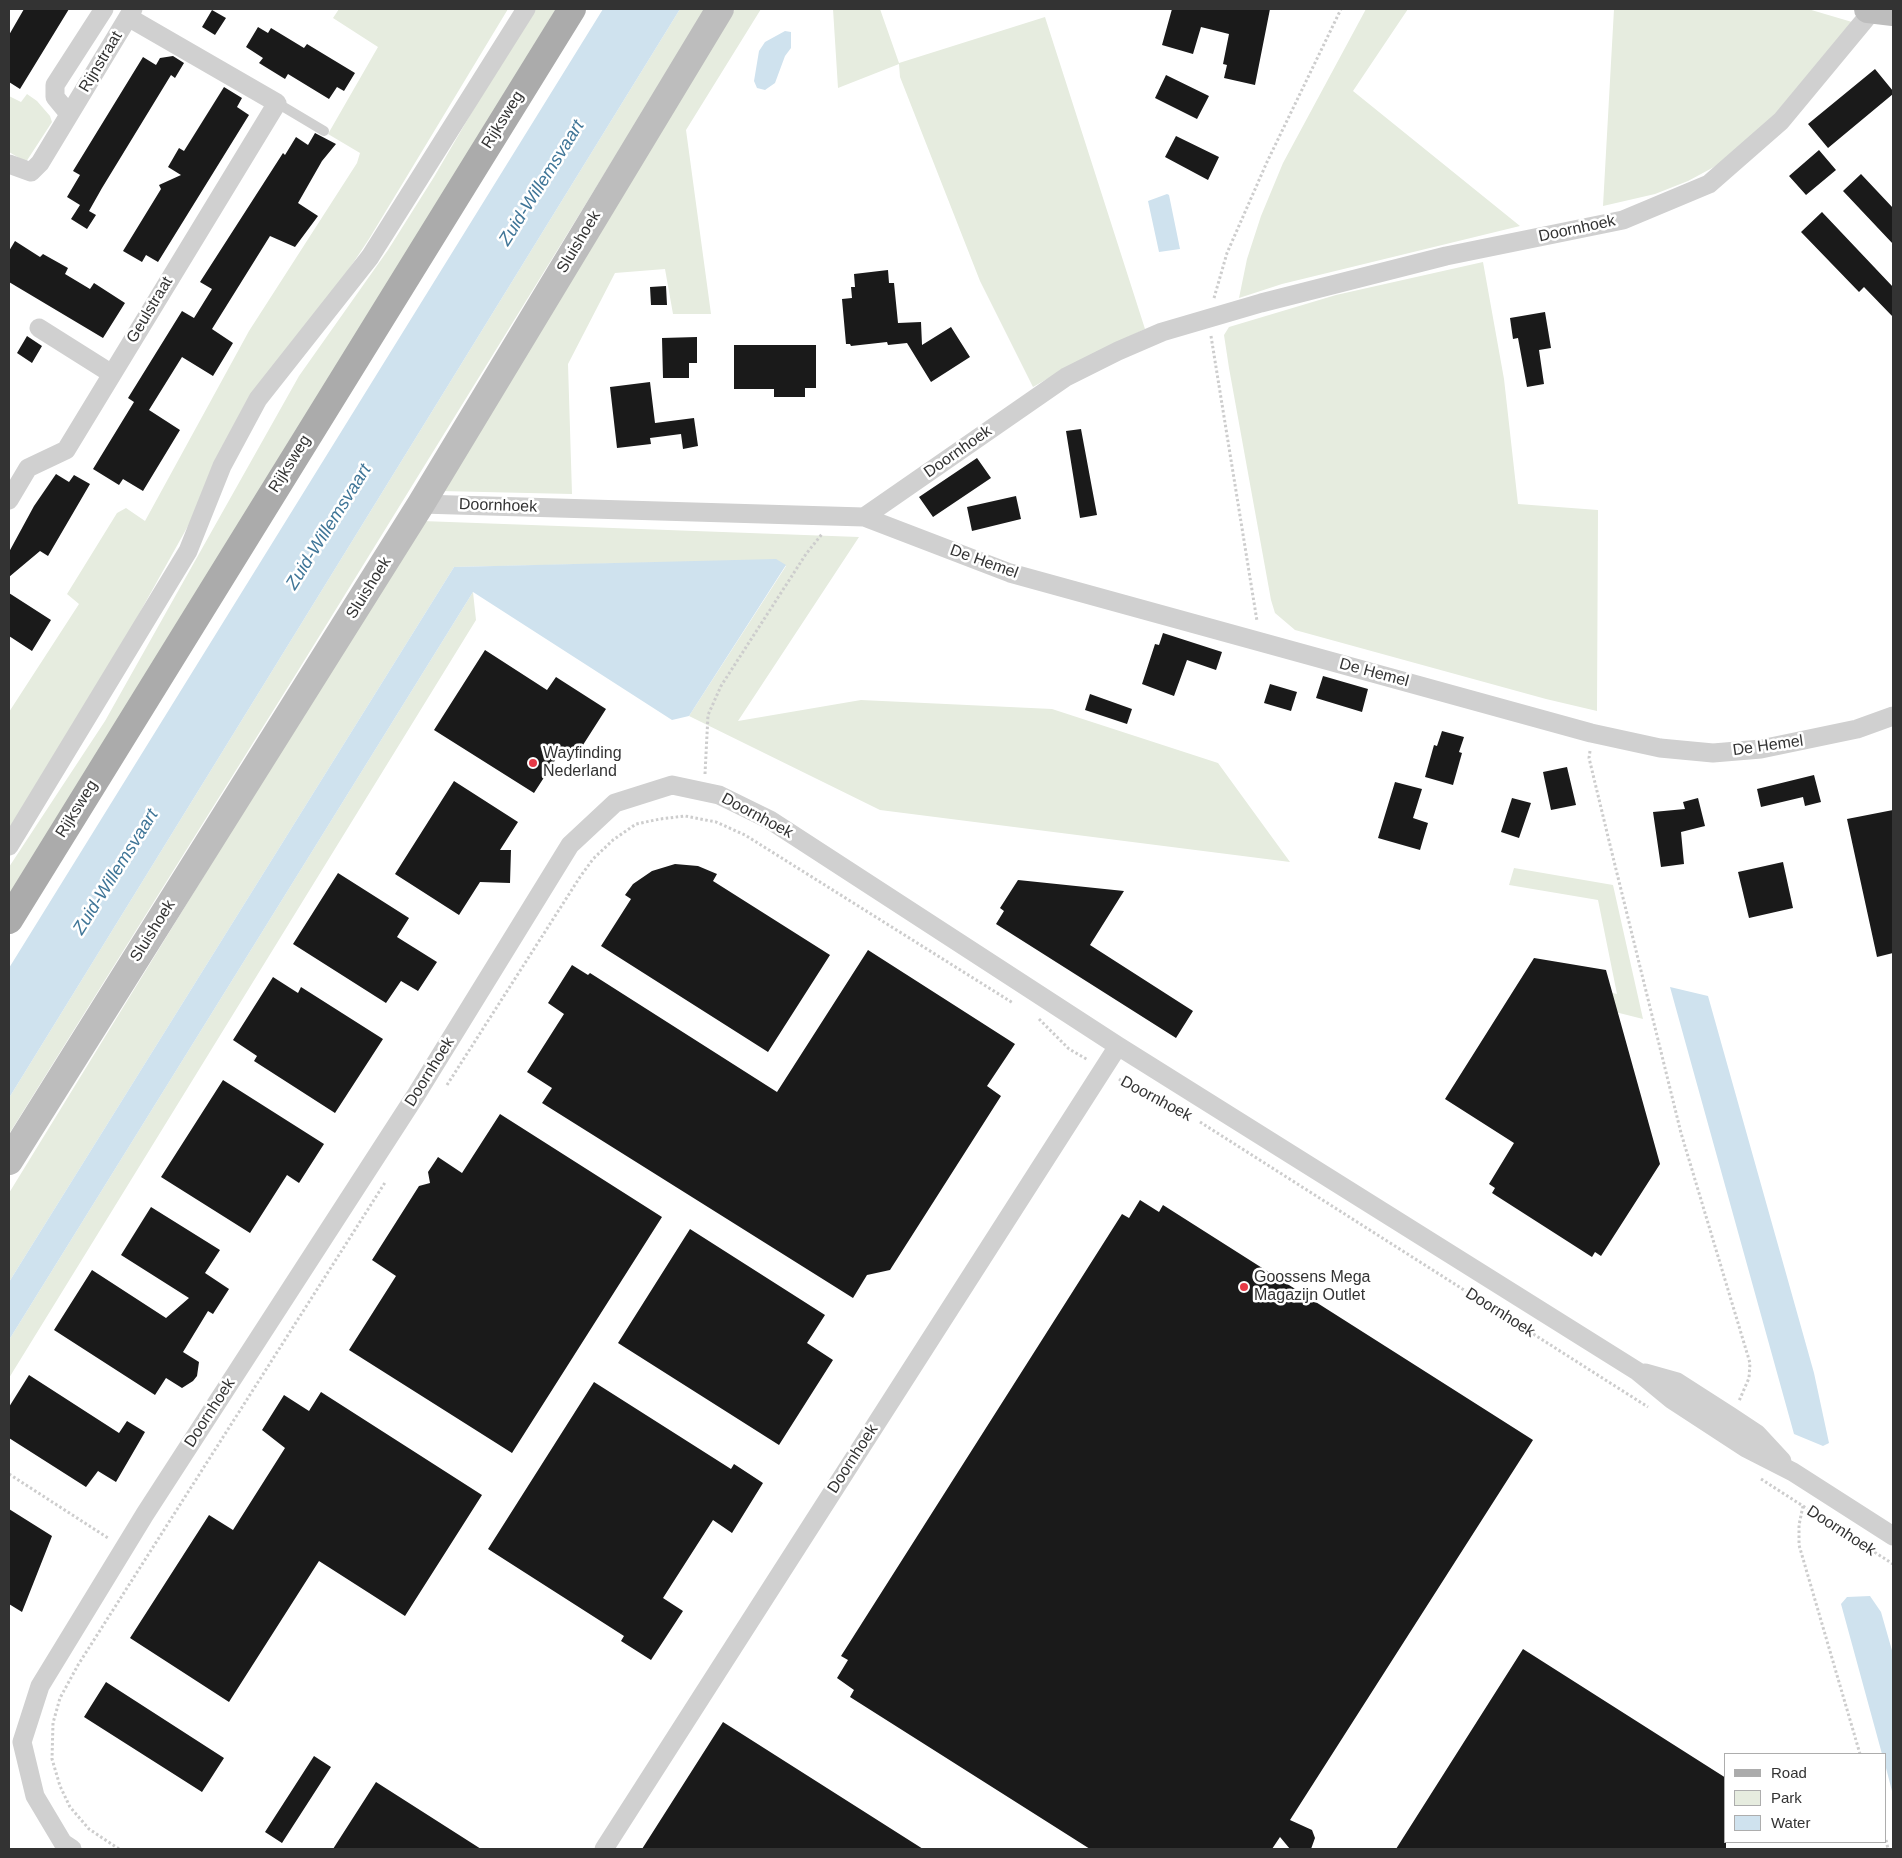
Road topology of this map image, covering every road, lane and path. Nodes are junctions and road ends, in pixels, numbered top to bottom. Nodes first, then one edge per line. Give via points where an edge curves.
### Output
1 (104, 9) edge
2 (526, 9) edge
3 (572, 9) edge
4 (720, 9) edge
5 (1341, 9) edge
6 (1878, 10) edge
7 (131, 13) edge
8 (277, 103) junction
9 (69, 114) junction
10 (324, 130) dead end
11 (9, 164) edge
12 (1208, 318) junction
13 (39, 328) dead end
14 (112, 374) junction
15 (9, 500) edge
16 (421, 504) junction
17 (837, 516) junction
18 (864, 517) junction
19 (1260, 642) junction
20 (1893, 716) edge
21 (1591, 733) junction
22 (704, 792) junction
23 (9, 846) edge
24 (9, 920) edge
25 (1014, 1003) dead end
26 (1031, 1014) dead end
27 (1118, 1046) junction
28 (1103, 1070) junction
29 (445, 1088) dead end
30 (1177, 1108) dead end
31 (1194, 1118) dead end
32 (9, 1161) edge
33 (386, 1180) dead end
34 (1637, 1370) junction
35 (1652, 1410) dead end
36 (1730, 1416) junction
37 (1792, 1472) junction
38 (9, 1474) edge
39 (1753, 1474) dead end
40 (1803, 1506) junction
41 (1893, 1536) edge
42 (124, 1548) junction
43 (144, 1561) junction
44 (1893, 1564) edge
45 (1860, 1753) edge
46 (72, 1849) edge
47 (119, 1849) edge
48 (604, 1849) edge

1 - 9 street, Rijnstraat via 54,85 56,98
2 - 23 street via 370,257 258,399 222,466 188,551
3 - 24 main road, Rijksweg
4 - 16 street, Sluishoek
5 - 12 path via 1227,253
6 - 12 street, Doornhoek via 1781,121 1709,184 1623,220 1446,256
7 - 8 street
7 - 9 street, Rijnstraat
8 - 10 lane
8 - 14 street, Geulstraat
9 - 11 street, Rijnstraat via 40,163 31,172
12 - 18 street, Doornhoek via 1162,332 1066,378
12 - 19 path
13 - 14 street
14 - 15 street, Geulstraat via 66,450 28,468
16 - 17 street, Doornhoek
16 - 32 street, Sluishoek
17 - 18 street, Doornhoek
17 - 22 path via 806,554 721,686 708,715
18 - 19 street, De Hemel via 1010,573
19 - 21 street, De Hemel
20 - 21 street, De Hemel via 1858,729 1807,741 1713,753 1660,748
21 - 36 path via 1589,758 1681,1133 1750,1363 1745,1391
22 - 27 street, Doornhoek via 719,795 770,820
22 - 42 street, Doornhoek via 672,785 615,803 570,845 416,1095
25 - 29 path, Doornhoek via 745,835 716,822 685,816 660,819 636,824 593,859
26 - 28 path, Doornhoek via 1070,1049
27 - 28 street, Doornhoek
27 - 34 street, Doornhoek
28 - 30 path, Doornhoek via 1138,1091
28 - 48 street, Doornhoek
31 - 35 path, Doornhoek
33 - 43 path, Doornhoek
34 - 36 street, Doornhoek via 1677,1382
34 - 37 street, Doornhoek via 1670,1399 1746,1448
36 - 37 street, Doornhoek via 1757,1434
37 - 41 street, Doornhoek
38 - 42 path
39 - 40 path, Doornhoek
40 - 44 path, Doornhoek
40 - 45 path via 1799,1546
42 - 43 path
42 - 46 street, Doornhoek via 40,1686 22,1742 35,1796 62,1843
43 - 47 path, Doornhoek via 78,1665 60,1698 53,1724 52,1759 70,1807 89,1829

